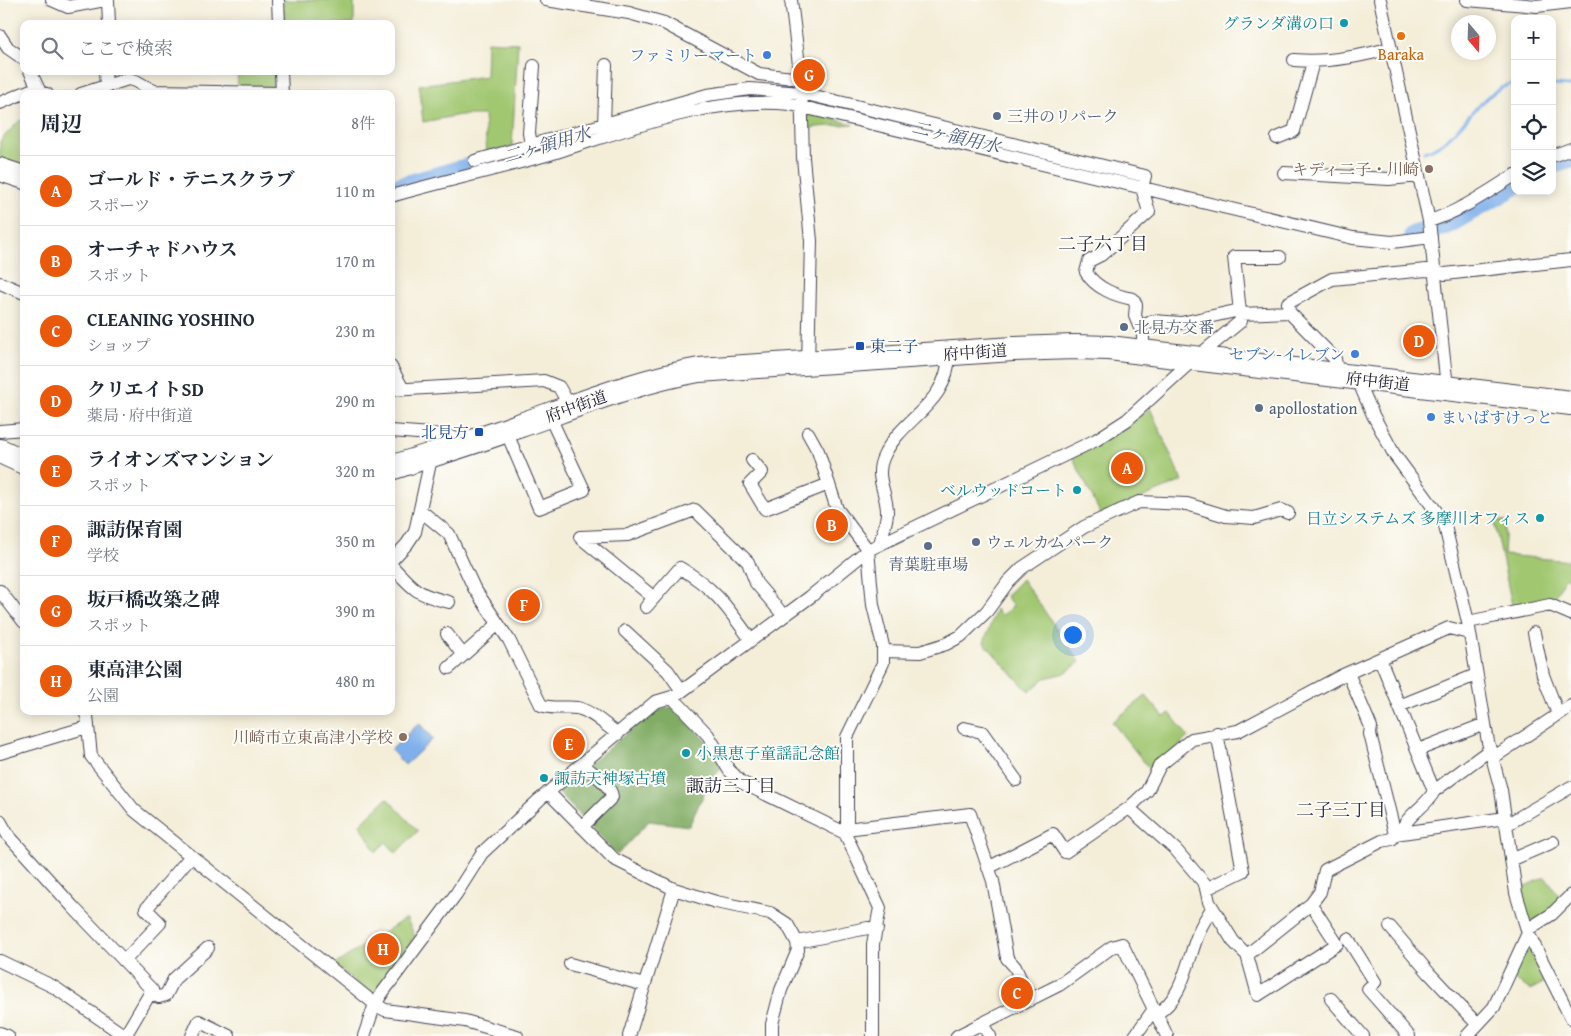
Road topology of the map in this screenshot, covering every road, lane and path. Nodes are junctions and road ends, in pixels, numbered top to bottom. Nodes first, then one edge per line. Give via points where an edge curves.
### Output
1 (52, 0) edge
2 (106, 0) edge
3 (278, 0) edge
4 (546, 0) edge
5 (791, 0) edge
6 (1380, 0) edge
7 (1467, 0) edge
8 (1571, 2) edge
9 (108, 20) edge
10 (279, 20) edge
11 (0, 36) edge
12 (1391, 48) junction
13 (20, 56) edge
14 (1294, 60) dead end
15 (1313, 62) junction
16 (606, 65) dead end
17 (534, 66) dead end
18 (759, 74) junction
19 (32, 75) edge
20 (105, 75) edge
21 (281, 75) edge
22 (801, 79) junction
23 (106, 86) junction
24 (757, 89) junction
25 (41, 90) edge
26 (94, 90) edge
27 (152, 90) edge
28 (282, 90) edge
29 (20, 95) edge
30 (802, 100) junction
31 (0, 103) edge
32 (604, 125) junction
33 (1276, 138) dead end
34 (531, 145) junction
35 (1571, 149) edge
36 (1556, 155) edge
37 (475, 161) dead end
38 (0, 164) edge
39 (20, 171) edge
40 (1284, 173) dead end
41 (0, 175) edge
42 (1419, 176) junction
43 (1511, 177) edge
44 (20, 182) edge
45 (1144, 182) junction
46 (395, 195) edge
47 (1430, 229) junction
48 (1280, 257) dead end
49 (1571, 260) edge
50 (1434, 272) junction
51 (0, 283) edge
52 (20, 291) edge
53 (1240, 312) junction
54 (1289, 312) junction
55 (1141, 327) junction
56 (1143, 352) junction
57 (949, 354) junction
58 (1197, 358) junction
59 (808, 364) junction
60 (1347, 377) junction
61 (1447, 387) junction
62 (397, 389) edge
63 (1571, 403) edge
64 (559, 411) junction
65 (20, 429) edge
66 (0, 431) edge
67 (395, 431) edge
68 (506, 431) junction
69 (808, 432) dead end
70 (468, 443) junction
71 (0, 451) edge
72 (432, 454) junction
73 (20, 460) edge
74 (752, 460) dead end
75 (395, 467) edge
76 (829, 484) junction
77 (421, 511) junction
78 (1288, 513) dead end
79 (874, 547) junction
80 (395, 556) edge
81 (395, 568) edge
82 (0, 591) edge
83 (449, 602) dead end
84 (1571, 614) edge
85 (784, 616) junction
86 (20, 617) edge
87 (498, 624) junction
88 (1468, 627) junction
89 (624, 631) dead end
90 (1534, 632) dead end
91 (447, 634) dead end
92 (751, 640) junction
93 (883, 650) junction
94 (463, 654) junction
95 (1380, 659) junction
96 (449, 668) dead end
97 (1348, 673) junction
98 (1476, 675) junction
99 (677, 694) junction
100 (1399, 706) junction
101 (1571, 706) edge
102 (1558, 714) junction
103 (86, 715) edge
104 (1485, 724) junction
105 (87, 728) junction
106 (964, 728) dead end
107 (1217, 733) junction
108 (618, 734) junction
109 (1418, 750) junction
110 (0, 753) edge
111 (1492, 753) junction
112 (582, 764) junction
113 (1016, 780) dead end
114 (1571, 787) edge
115 (1434, 791) junction
116 (548, 792) junction
117 (1129, 808) junction
118 (0, 821) edge
119 (1505, 821) junction
120 (582, 827) junction
121 (846, 831) junction
122 (1398, 834) junction
123 (1553, 842) dead end
124 (191, 856) junction
125 (1511, 860) junction
126 (988, 868) junction
127 (674, 889) junction
128 (1206, 889) junction
129 (1569, 903) edge
130 (1311, 904) junction
131 (1212, 908) junction
132 (1390, 927) dead end
133 (876, 929) junction
134 (1527, 931) junction
135 (1348, 939) dead end
136 (797, 942) junction
137 (208, 948) dead end
138 (1247, 955) junction
139 (0, 960) edge
140 (124, 961) junction
141 (570, 964) dead end
142 (0, 976) edge
143 (644, 985) junction
144 (150, 993) junction
145 (1331, 999) dead end
146 (1030, 1000) junction
147 (375, 1004) junction
148 (1155, 1012) junction
149 (1571, 1018) edge
150 (1477, 1024) junction
151 (982, 1025) junction
152 (0, 1033) edge
153 (8, 1036) edge
154 (125, 1036) edge
155 (192, 1036) edge
156 (229, 1036) edge
157 (364, 1036) edge
158 (517, 1036) edge
159 (629, 1036) edge
160 (772, 1036) edge
161 (873, 1036) edge
162 (957, 1036) edge
163 (990, 1036) edge
164 (1135, 1036) edge
165 (1167, 1036) edge
166 (1363, 1036) edge
167 (1408, 1036) edge
168 (1467, 1036) edge

1 - 2 street via 68,7
2 - 9 street
3 - 10 street
4 - 18 street via 629,13 664,23
5 - 22 street
6 - 12 street
7 - 8 street via 1537,6
11 - 13 street via 8,48
12 - 15 street via 1353,59
12 - 42 street
14 - 15 street
15 - 33 street via 1294,131
16 - 32 street
17 - 34 street
18 - 22 street
18 - 24 street via 762,82
19 - 25 street
20 - 23 street
21 - 28 street
22 - 30 street
23 - 26 street
23 - 27 street via 128,78 136,79
24 - 30 street
24 - 32 street via 707,95
29 - 31 street
30 - 45 street
30 - 46 street via 707,107 543,156
30 - 59 street via 803,158 812,263
32 - 34 street
34 - 37 street
35 - 36 street
38 - 39 street
40 - 42 street via 1389,180
41 - 44 street
42 - 47 street
43 - 47 street via 1443,217
45 - 47 street via 1353,238 1392,242
45 - 55 street via 1148,212 1102,255 1089,261 1086,272 1091,281 1119,296 1133,299 1135,316
47 - 50 street
48 - 53 street via 1234,257
49 - 50 street via 1446,274
50 - 54 street via 1426,270 1332,279 1288,303
50 - 61 street
51 - 52 street
53 - 54 street
53 - 55 street via 1181,323 1153,321
53 - 58 street via 1241,321
54 - 60 street via 1335,359
55 - 56 street
56 - 57 highway, 府中街道 via 1076,347
56 - 58 highway, 府中街道
57 - 59 highway, 府中街道
57 - 79 street via 949,367 941,390 891,444 884,456 879,479 887,513
58 - 60 highway, 府中街道
58 - 79 street via 1113,430
59 - 64 highway, 府中街道 via 674,374
60 - 61 highway, 府中街道
60 - 88 street via 1394,454 1444,522
61 - 63 highway, 府中街道
62 - 64 street via 544,381 559,387
64 - 68 highway, 府中街道
64 - 68 street via 584,490 539,508
65 - 66 street
67 - 70 street via 444,435
68 - 70 highway, 府中街道
69 - 76 street
70 - 72 highway, 府中街道
71 - 73 highway
72 - 75 highway, 府中街道
72 - 77 street
74 - 76 street via 762,472 750,484 765,509
76 - 79 street via 838,509
77 - 80 street via 415,532
77 - 87 street via 449,534 474,588
78 - 93 street via 1281,510 1254,518 1236,517 1187,504 1139,502 1084,526 1022,568 987,611 961,636 920,652
79 - 85 street
79 - 93 street via 873,606
81 - 83 street via 416,592
82 - 86 street
84 - 88 street via 1550,605
85 - 92 street
85 - 92 street via 756,583 748,562 695,510 628,536 580,538 650,602 680,568 700,579 716,593
87 - 94 street
87 - 108 street via 542,705 585,711
88 - 95 street via 1450,628
88 - 98 street
89 - 99 street via 668,671
90 - 102 street
91 - 94 street
92 - 99 street
93 - 121 street via 884,663 847,738
94 - 96 street
95 - 97 street
95 - 100 street
97 - 107 street via 1238,731
97 - 122 street via 1371,727 1370,734
98 - 100 street
98 - 104 street
99 - 108 street via 655,702
99 - 121 street via 729,770 741,782
100 - 109 street
101 - 102 street
102 - 111 street
103 - 105 street
104 - 109 street
104 - 111 street
105 - 110 street
105 - 124 street via 90,756 134,810
106 - 113 street via 982,732
107 - 117 street via 1192,739 1160,765 1147,792
107 - 128 street via 1243,871
108 - 112 street
109 - 115 street
111 - 115 street
111 - 119 street
112 - 116 street
112 - 120 street via 612,792 612,797
114 - 119 street
115 - 122 street
116 - 120 street
116 - 147 street via 475,862 456,894
117 - 126 street via 1065,852 1053,834
117 - 128 street via 1193,868
118 - 140 street via 8,835
119 - 122 street
119 - 125 street
120 - 127 street via 614,860
121 - 126 street via 970,814
121 - 133 street via 878,901 880,914
122 - 130 street via 1325,870 1320,892
123 - 125 street
124 - 140 street via 146,908 160,923
124 - 147 street
125 - 134 street
126 - 146 street via 1007,958 1015,967
127 - 136 street via 770,913 787,924
127 - 143 street
128 - 131 street
129 - 134 street
130 - 138 street
130 - 138 street via 1337,944 1258,995
131 - 138 street via 1233,941
131 - 148 street via 1199,930 1176,996 1167,1007
132 - 150 street
133 - 136 street
133 - 161 street via 873,944
134 - 149 street
134 - 150 street via 1503,992
135 - 167 street via 1375,982 1368,989
136 - 160 street via 798,950 781,990
137 - 144 street via 174,979 166,995 159,997
139 - 142 street
139 - 154 street via 54,987
140 - 144 street via 152,990
141 - 143 street
143 - 159 street
144 - 154 street
145 - 166 street
146 - 148 street via 1059,985 1112,947 1122,944
146 - 151 street
147 - 157 street
147 - 158 street via 385,1010 465,1021
148 - 164 street
148 - 165 street
150 - 168 street
151 - 162 street
151 - 163 street
152 - 153 street
155 - 156 street via 199,1021

